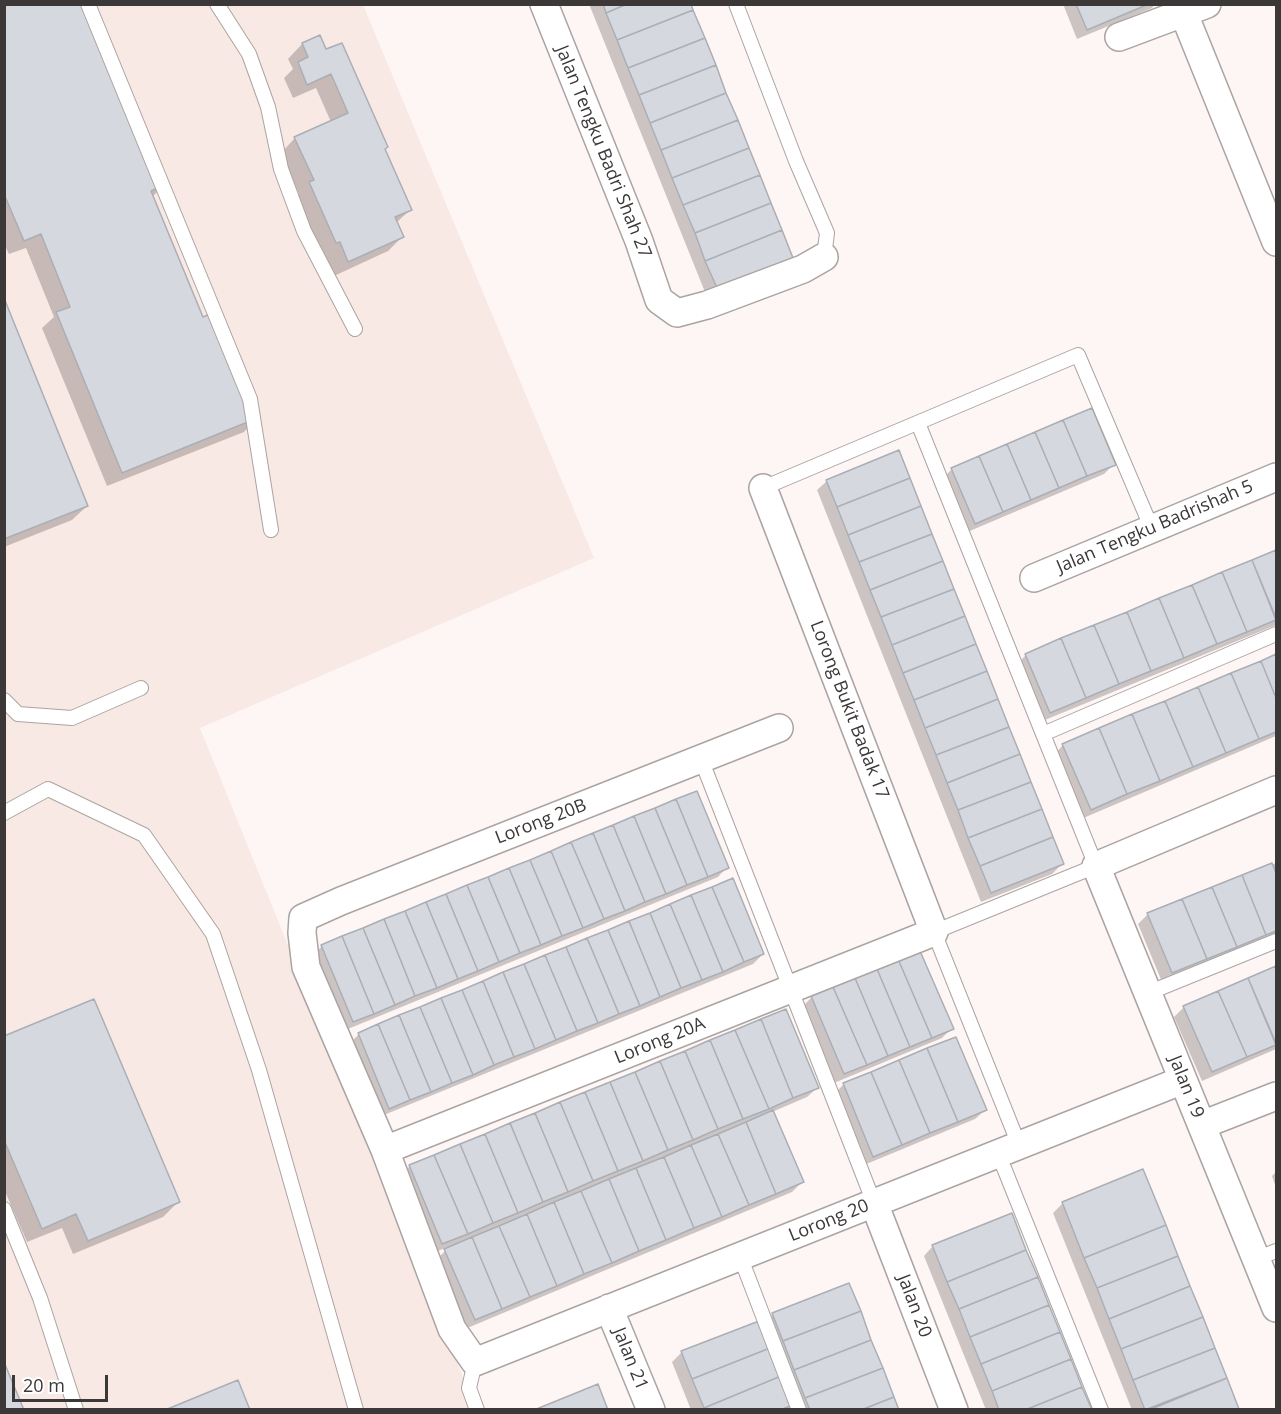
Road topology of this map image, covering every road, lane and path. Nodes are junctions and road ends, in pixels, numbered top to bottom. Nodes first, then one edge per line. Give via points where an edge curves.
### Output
1 (88, 4) edge
2 (217, 4) edge
3 (544, 4) edge
4 (736, 4) edge
5 (1190, 8) edge
6 (1119, 37) dead end
7 (1276, 242) edge
8 (824, 257) joint
9 (355, 329) dead end
10 (918, 423) junction
11 (1276, 477) edge
12 (763, 488) joint
13 (1152, 529) junction
14 (271, 530) dead end
15 (1034, 578) dead end
16 (1276, 634) edge
17 (141, 688) dead end
18 (4, 700) edge
19 (779, 728) dead end
20 (1043, 734) junction
21 (701, 759) junction
22 (1276, 790) edge
23 (4, 813) edge
24 (1096, 866) junction
25 (934, 932) junction
26 (1276, 940) edge
27 (791, 989) junction
28 (1148, 993) junction
29 (1183, 1080) junction
30 (1276, 1096) edge
31 (1202, 1125) junction
32 (385, 1150) junction
33 (1008, 1150) junction
34 (874, 1203) junction
35 (4, 1209) edge
36 (1266, 1255) edge
37 (740, 1256) junction
38 (609, 1308) junction
39 (1276, 1308) edge
40 (475, 1362) junction
41 (76, 1410) edge
42 (356, 1410) edge
43 (477, 1410) edge
44 (651, 1410) edge
45 (799, 1410) edge
46 (954, 1410) edge
47 (1101, 1410) edge

1 - 14 lane via 250,399
2 - 9 lane via 249,54 268,107 281,170 304,231
3 - 8 street, Jalan Tengku Badri Shah 27 via 659,300 677,313 804,269
4 - 8 lane via 827,233
5 - 6 street
5 - 7 street
10 - 12 lane
10 - 13 lane via 1078,355
10 - 20 lane
11 - 13 street, Jalan Tengku Badrishah 5
12 - 25 street, Lorong Bukit Badak 17
13 - 15 street, Jalan Tengku Badrishah 5
16 - 20 lane
17 - 18 lane via 72,718 18,714
19 - 21 street, Lorong 20B
20 - 24 lane
21 - 27 lane
21 - 32 street, Lorong 20B via 303,918 306,967
22 - 24 street
23 - 42 lane via 48,789 144,835 213,934 259,1070
24 - 25 lane
24 - 28 street, Jalan 19
25 - 27 street, Lorong 20A
25 - 33 lane
26 - 28 lane
27 - 32 street, Lorong 20A
27 - 34 lane
28 - 29 street, Jalan 19
29 - 31 street, Jalan 19
29 - 33 street, Lorong 20
30 - 31 street
31 - 36 street, Jalan 19
32 - 40 street via 452,1329
33 - 34 street, Lorong 20
33 - 47 lane
34 - 37 street, Lorong 20
34 - 46 street, Jalan 20
35 - 41 lane via 40,1298
36 - 39 street, Jalan 19
37 - 38 street, Lorong 20
37 - 45 lane
38 - 40 street, Lorong 20
38 - 44 street, Jalan 21
40 - 43 lane via 469,1388

